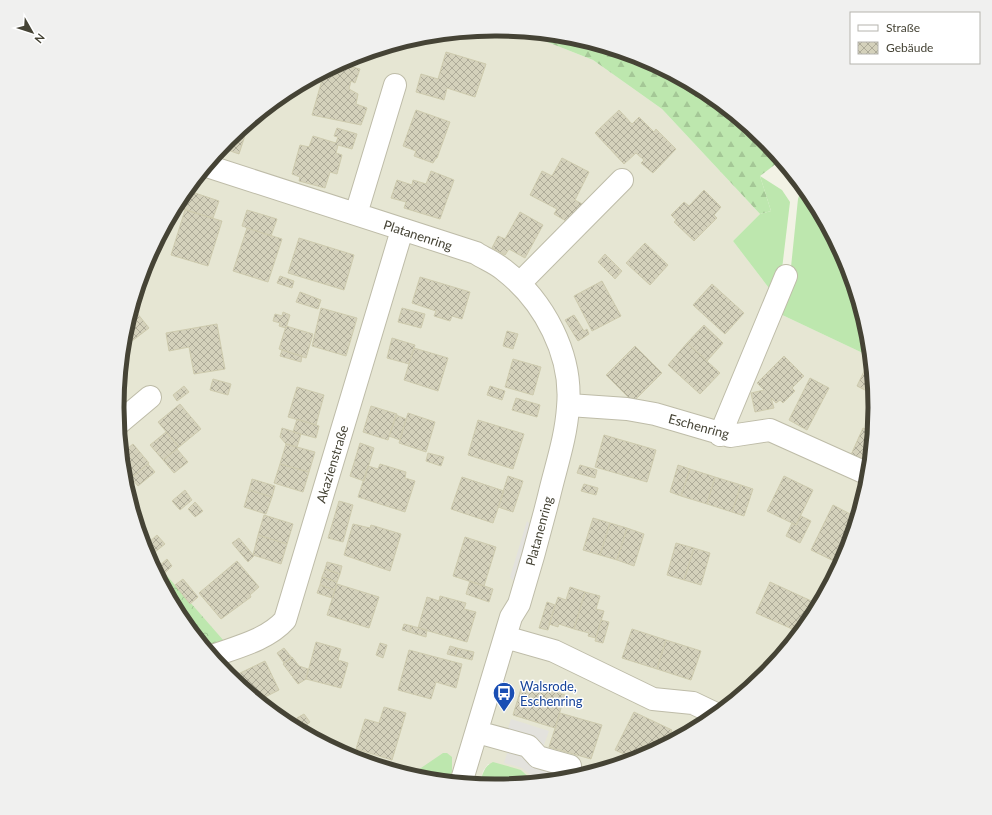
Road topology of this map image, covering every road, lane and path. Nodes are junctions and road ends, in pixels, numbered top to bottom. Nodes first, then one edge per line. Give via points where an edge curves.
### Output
1 (395, 85) dead end
2 (212, 168) edge
3 (622, 180) dead end
4 (356, 214) junction
5 (402, 230) junction
6 (786, 276) dead end
7 (520, 283) junction
8 (150, 397) dead end
9 (569, 405) junction
10 (124, 418) edge
11 (720, 434) junction
12 (861, 471) edge
13 (505, 637) junction
14 (218, 654) edge
15 (709, 711) edge
16 (477, 732) junction
17 (570, 766) dead end
18 (463, 777) edge

1 - 4 street
2 - 4 street, Platanenring
3 - 7 street
4 - 5 street, Platanenring
5 - 7 street, Platanenring via 476,253
5 - 14 street, Akazienstraße via 285,620 277,629 264,636
6 - 11 street
7 - 9 street, Platanenring via 553,328 561,350
8 - 10 street
9 - 11 street, Eschenring via 627,409 655,414
9 - 13 street, Platanenring via 565,433 547,506 519,604 511,617
11 - 12 street, Eschenring via 730,436 770,430
13 - 15 street via 554,651 653,699 692,703
13 - 16 street, Platanenring
16 - 17 street via 528,746 538,757
16 - 18 street, Platanenring

